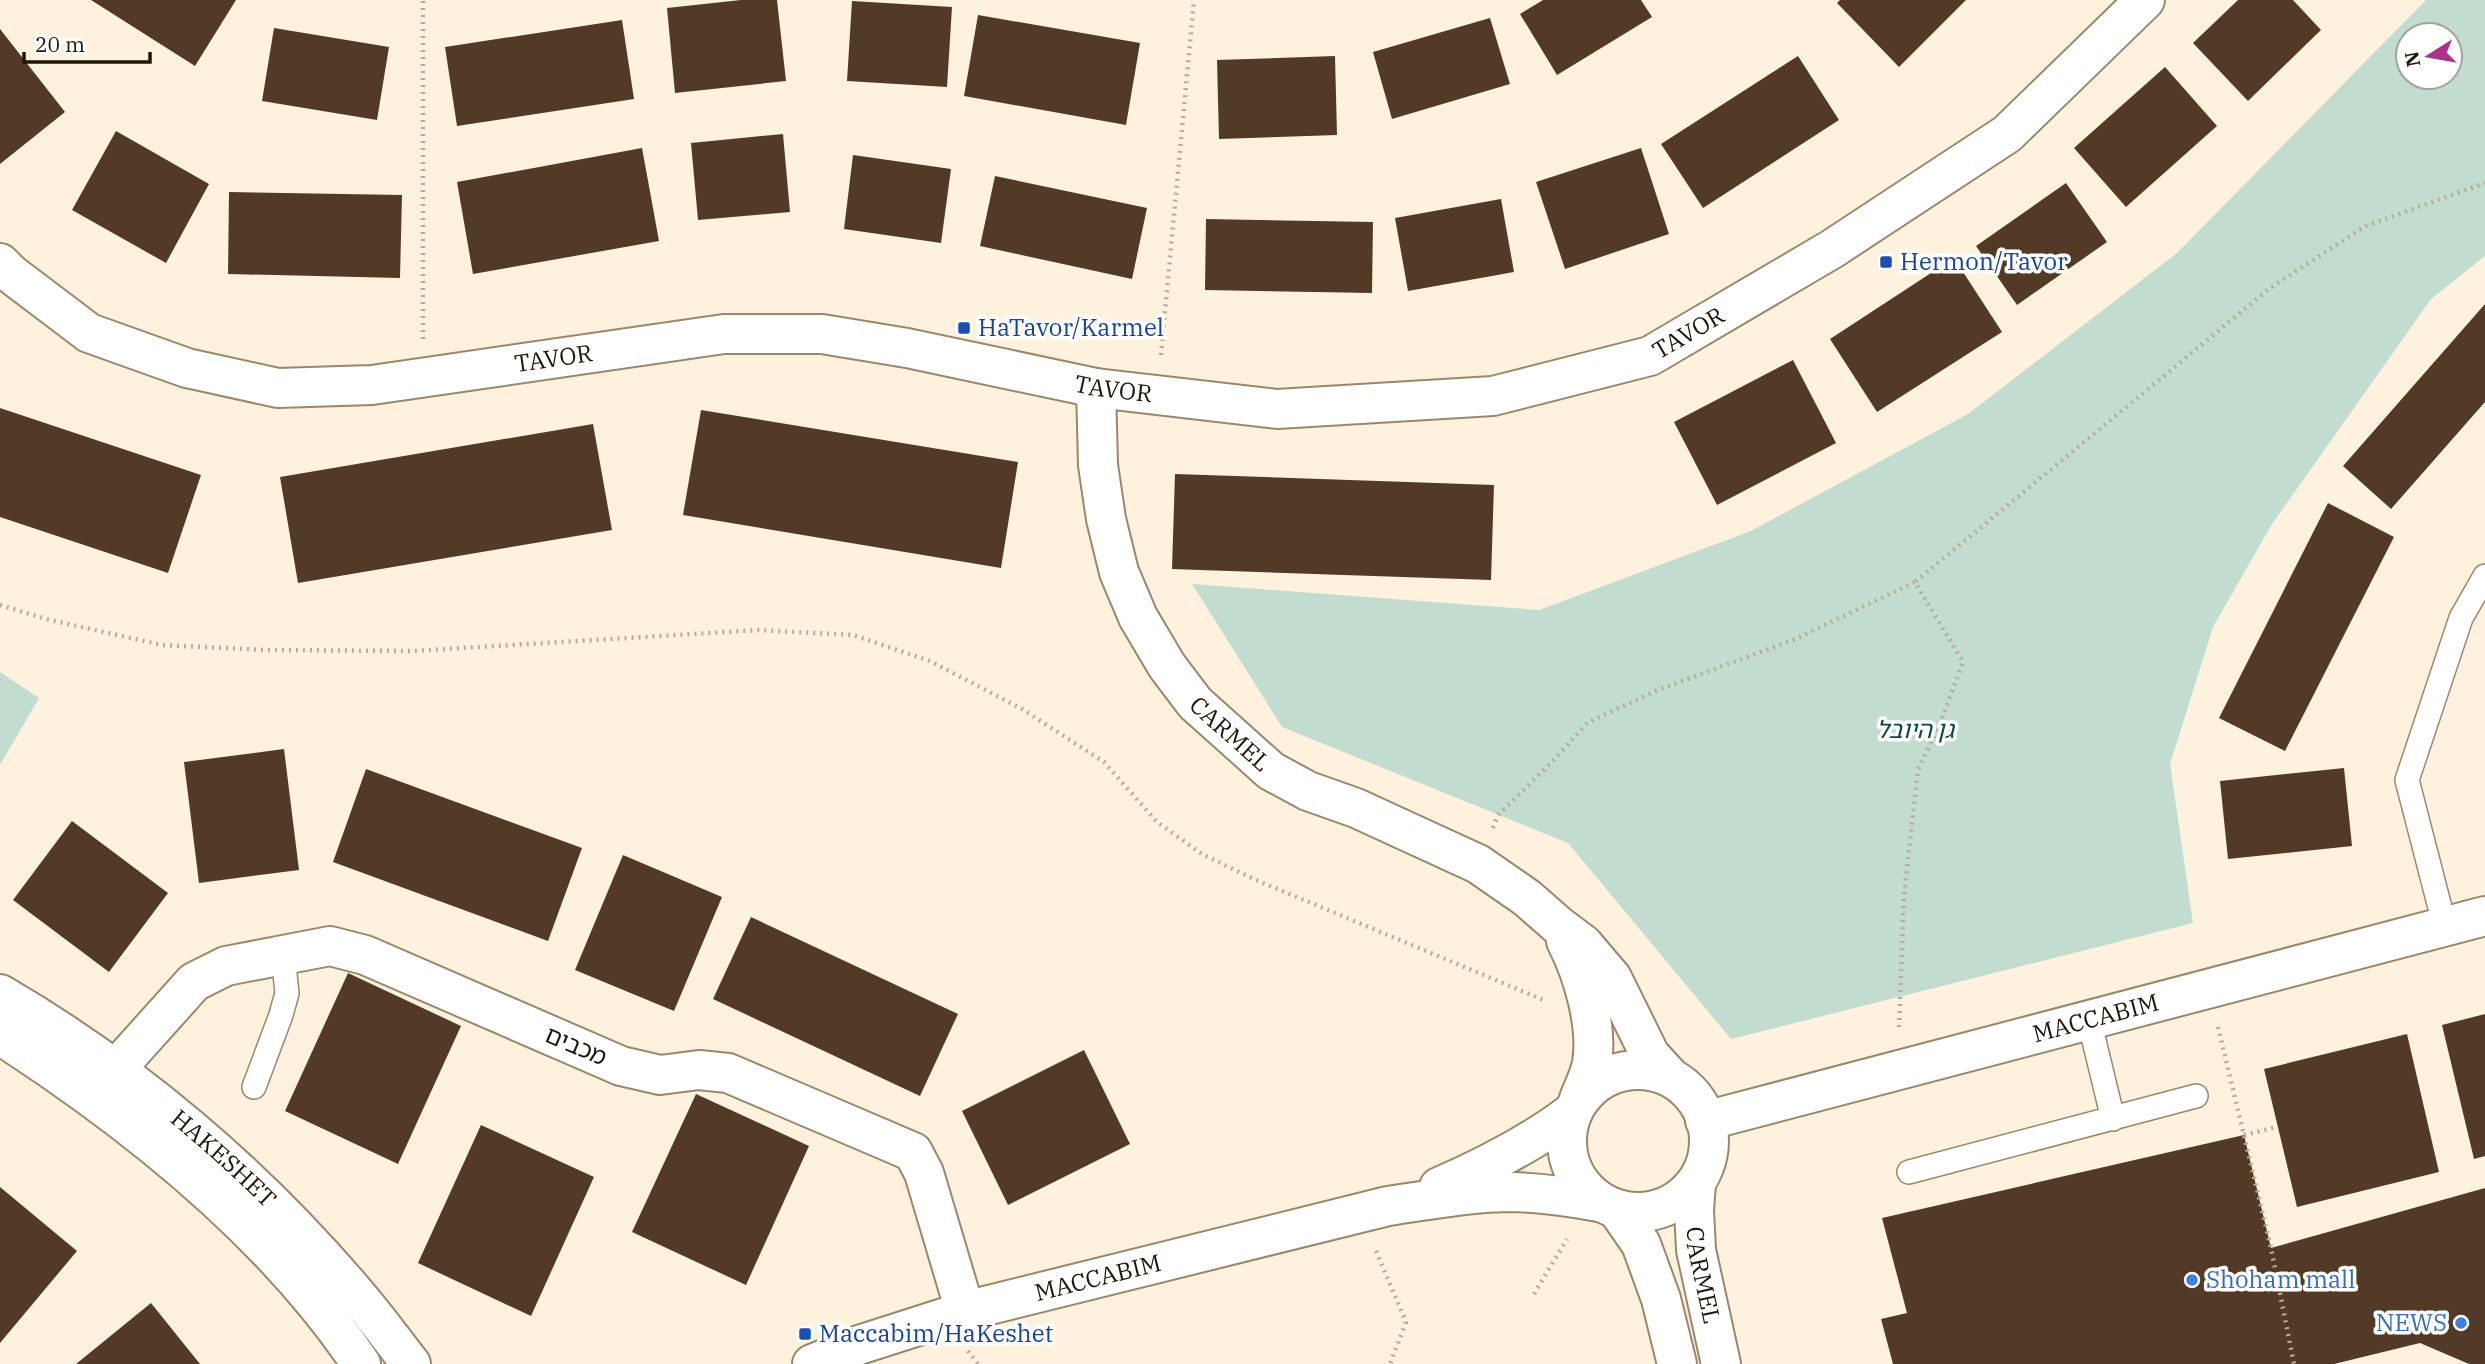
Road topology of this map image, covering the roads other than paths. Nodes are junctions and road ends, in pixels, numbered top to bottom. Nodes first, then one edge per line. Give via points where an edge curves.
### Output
1 (2145, 0) edge
2 (0, 263) edge
3 (1096, 388) junction
4 (2485, 576) edge
5 (2485, 916) edge
6 (1559, 926) junction
7 (2445, 927) junction
8 (284, 955) junction
9 (0, 994) edge
10 (2089, 1020) junction
11 (0, 1035) edge
12 (115, 1070) junction
13 (1670, 1077) junction
14 (254, 1087) dead end
15 (2196, 1096) dead end
16 (1576, 1106) junction
17 (2113, 1119) junction
18 (1705, 1121) junction
19 (1909, 1172) dead end
20 (1696, 1183) junction
21 (1609, 1206) junction
22 (1377, 1209) junction
23 (965, 1311) junction
24 (862, 1354) edge
25 (361, 1364) edge
26 (411, 1364) edge
27 (812, 1364) edge
28 (1677, 1364) edge
29 (1721, 1364) edge

1 - 3 street, TAVOR via 2007,134 1832,249 1650,356 1493,396 1277,409
2 - 3 street, TAVOR via 89,333 187,368 278,388 372,385 724,334 822,334
3 - 6 street, CARMEL via 1098,466 1119,572 1138,617 1195,703 1271,771 1478,864
4 - 7 lane via 2460,618 2407,780
5 - 7 street, MACCABIM
6 - 13 street, CARMEL via 1583,944 1612,978 1650,1055
6 - 16 street, CARMEL via 1580,968 1591,1020 1592,1062
7 - 10 street, MACCABIM
8 - 12 street, מכבים via 226,966 194,982
8 - 14 lane via 287,993
8 - 23 street, מכבים via 330,946 365,955 621,1066 660,1075 699,1070 728,1073 897,1143 913,1152 924,1173
9 - 12 street, HAKESHET
10 - 17 lane
10 - 18 street, MACCABIM
11 - 25 street, HAKESHET via 108,1109 220,1202 327,1315
12 - 26 street, HAKESHET via 244,1177 355,1293
13 - 16 street via 1630,1069 1598,1081
13 - 18 street via 1689,1091
15 - 17 lane
16 - 21 street via 1568,1123 1569,1162 1580,1185
16 - 22 street, MACCABIM via 1544,1134 1487,1166
17 - 19 lane
18 - 20 street via 1709,1152
20 - 21 street via 1667,1207 1643,1213
20 - 29 street, CARMEL via 1696,1251
21 - 22 street, MACCABIM via 1512,1192 1450,1196
21 - 28 street, CARMEL via 1641,1244
22 - 23 street, MACCABIM
23 - 24 street, MACCABIM
24 - 27 street, MACCABIM

